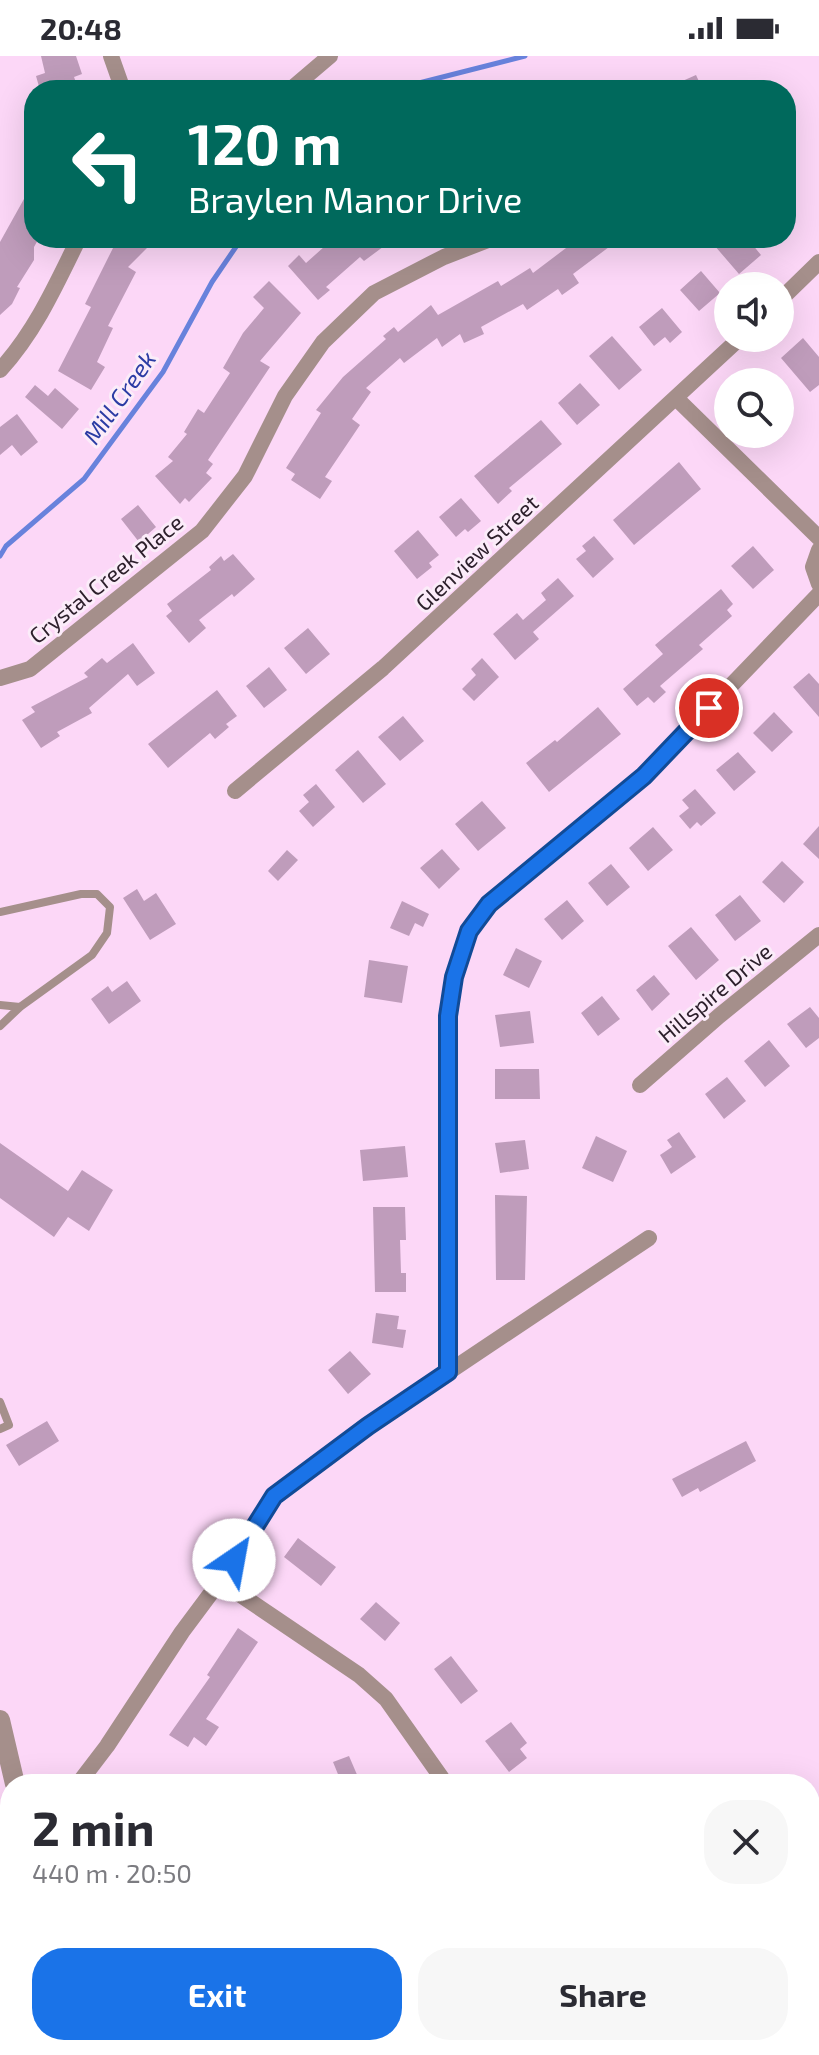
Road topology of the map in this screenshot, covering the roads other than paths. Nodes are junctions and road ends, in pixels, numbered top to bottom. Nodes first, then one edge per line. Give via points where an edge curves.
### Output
1 (111, 56) edge
2 (330, 56) edge
3 (119, 80) edge
4 (302, 80) edge
5 (74, 248) edge
6 (467, 248) edge
7 (819, 262) edge
8 (794, 286) edge
9 (726, 352) edge
10 (0, 370) edge
11 (677, 399) junction
12 (819, 538) edge
13 (819, 550) edge
14 (819, 584) edge
15 (819, 594) edge
16 (0, 678) edge
17 (235, 791) dead end
18 (0, 912) edge
19 (819, 935) edge
20 (0, 1005) edge
21 (20, 1007) junction
22 (0, 1026) edge
23 (640, 1085) dead end
24 (649, 1238) dead end
25 (448, 1372) junction
26 (0, 1402) edge
27 (0, 1429) edge
28 (220, 1581) junction
29 (0, 1720) edge
30 (13, 1774) edge
31 (86, 1774) edge
32 (439, 1774) edge

1 - 3 street
2 - 4 street
5 - 10 street via 41,315
6 - 16 street, Crystal Creek Place via 374,293 323,342 285,396 245,476 202,531 30,669
7 - 8 street
9 - 11 street, Glenview Street
11 - 12 street
11 - 17 street, Glenview Street via 383,668
13 - 14 street via 813,567
15 - 25 street via 644,776 489,904 469,931 448,1016
18 - 21 lane via 81,894 97,894 110,907 107,933 92,955
19 - 23 street, Hillspire Drive
20 - 21 lane
21 - 22 lane
24 - 25 street
25 - 28 street via 274,1496
26 - 27 lane via 9,1425
28 - 31 street
28 - 32 street via 359,1675 386,1699
29 - 30 street

